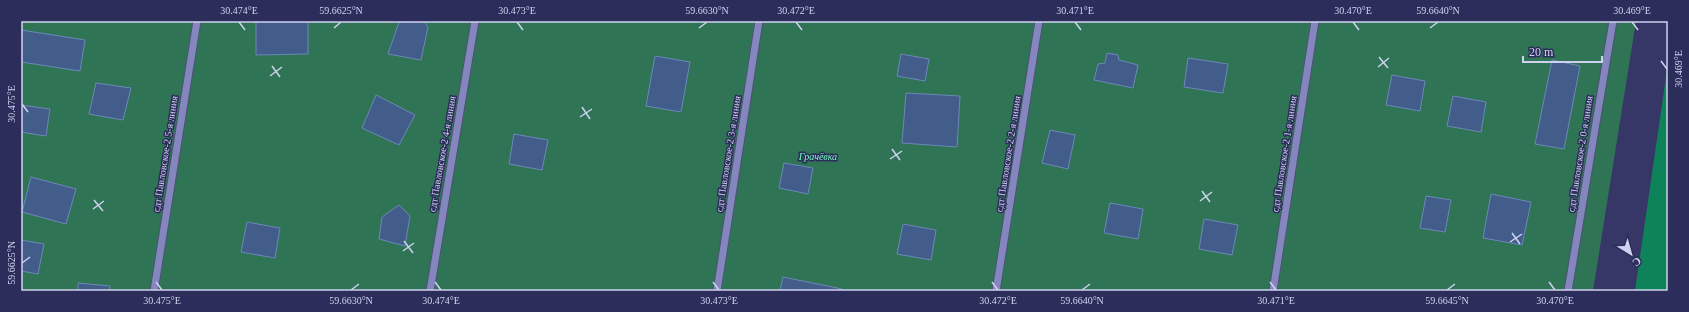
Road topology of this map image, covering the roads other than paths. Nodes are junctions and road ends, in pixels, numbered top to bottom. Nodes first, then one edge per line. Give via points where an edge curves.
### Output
1 (197, 21) edge
2 (475, 21) edge
3 (759, 21) edge
4 (1039, 21) edge
5 (1315, 21) edge
6 (1613, 21) edge
7 (154, 291) edge
8 (430, 291) edge
9 (717, 291) edge
10 (996, 291) edge
11 (1273, 291) edge
12 (1568, 291) edge

1 - 7 lane, сдт Павловское-2 5-я линия
2 - 8 lane, сдт Павловское-2 4-я линия
3 - 9 lane, сдт Павловское-2 3-я линия
4 - 10 lane, сдт Павловское-2 2-я линия
5 - 11 lane, сдт Павловское-2 1-я линия
6 - 12 lane, сдт Павловское-2 0-я линия

